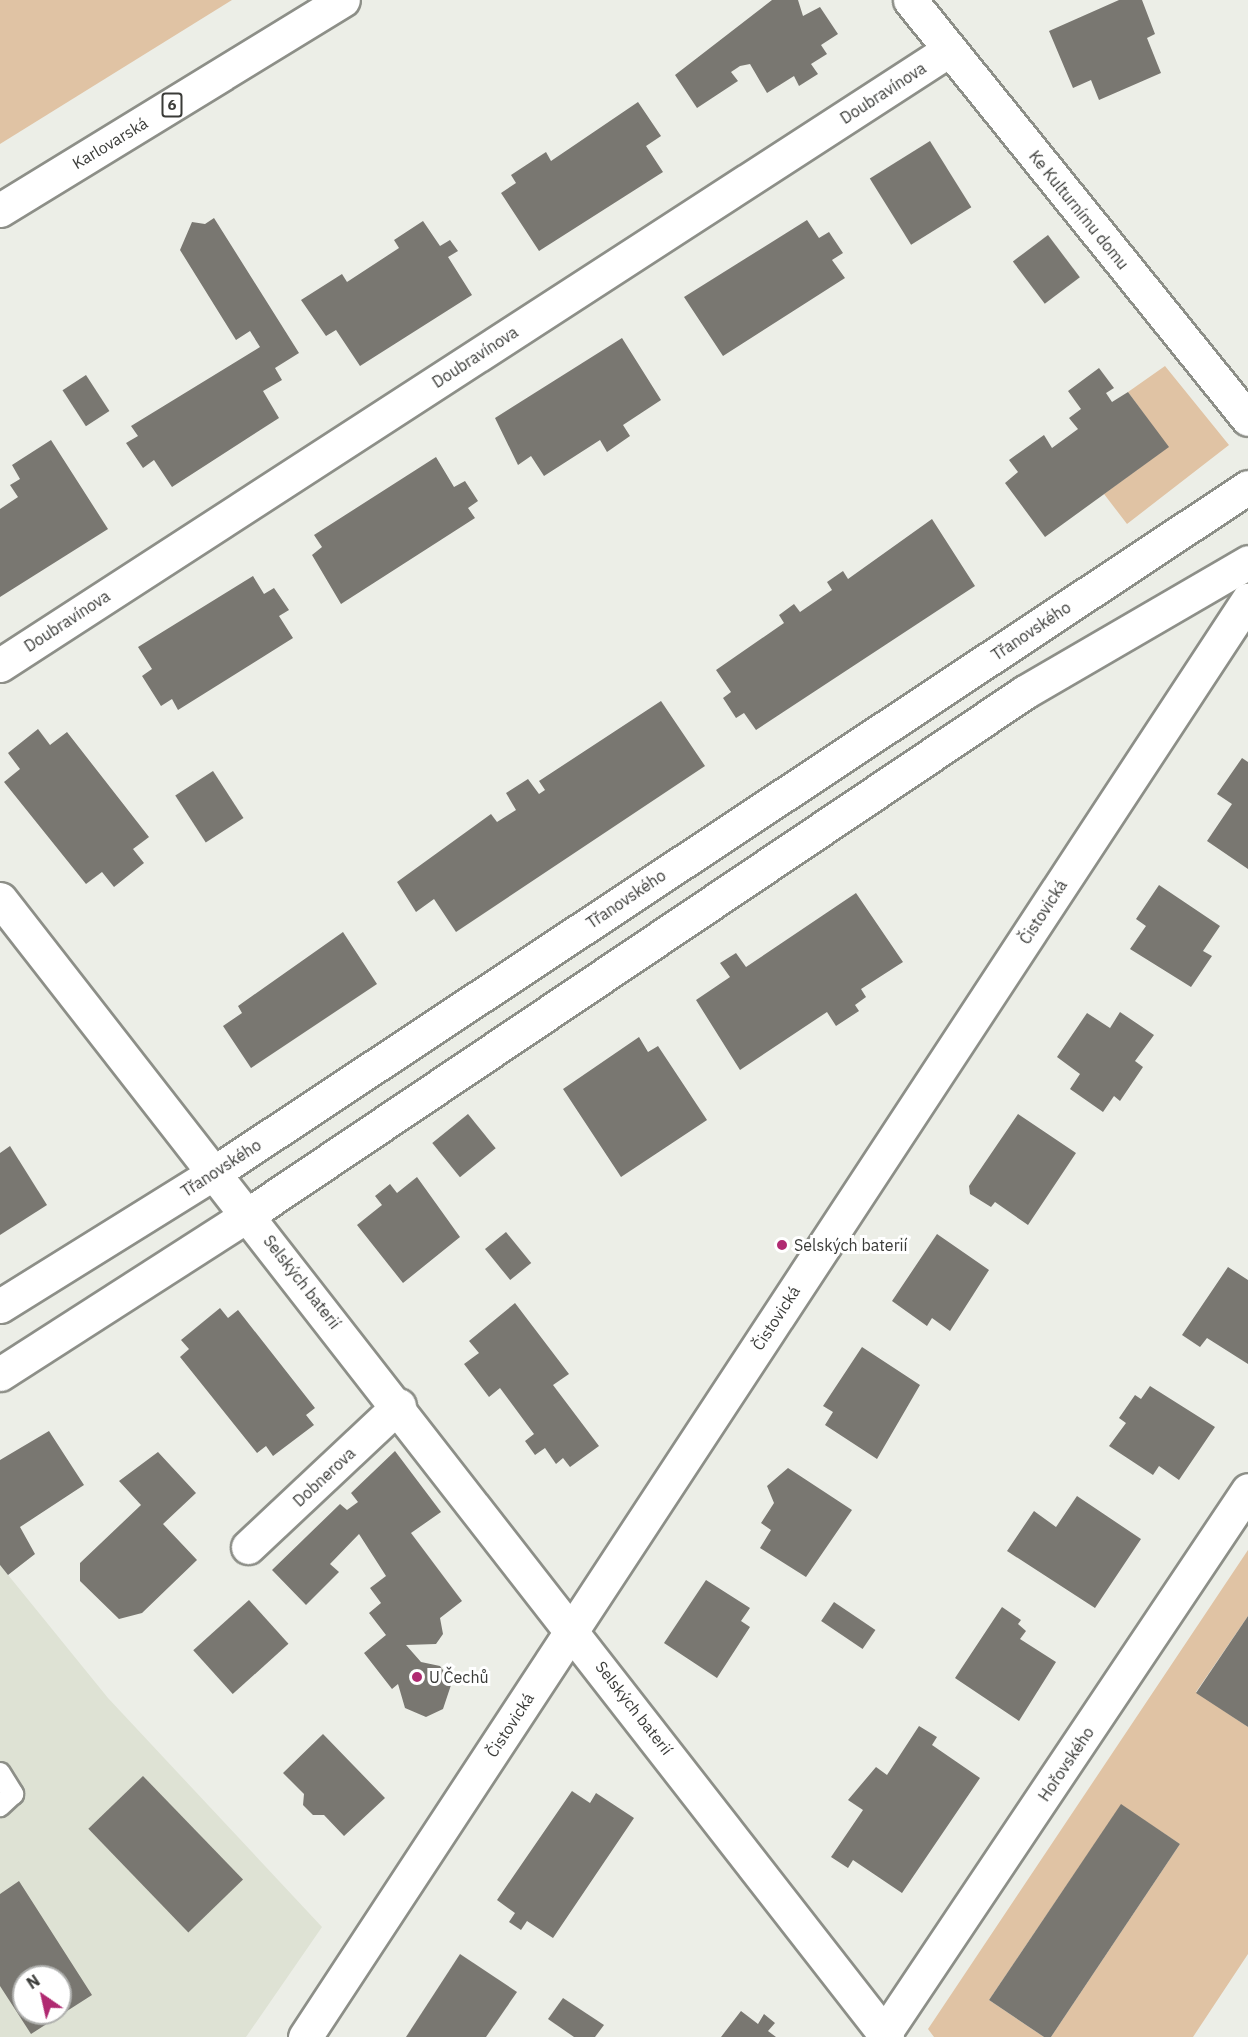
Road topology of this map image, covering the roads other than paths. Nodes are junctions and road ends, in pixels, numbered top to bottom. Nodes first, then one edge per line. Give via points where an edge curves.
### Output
1 (343, 0) edge
2 (910, 0) edge
3 (949, 50) junction
4 (0, 210) edge
5 (1248, 420) edge
6 (1248, 487) edge
7 (1248, 562) edge
8 (1248, 600) edge
9 (0, 665) edge
10 (0, 899) edge
11 (217, 1171) junction
12 (249, 1214) junction
13 (0, 1306) edge
14 (0, 1374) edge
15 (399, 1405) junction
16 (1248, 1490) edge
17 (248, 1547) dead end
18 (572, 1629) junction
19 (0, 1773) edge
20 (0, 1806) edge
21 (885, 2036) edge
22 (305, 2037) edge

1 - 4 street, Karlovarská / 6
2 - 3 street, Ke Kulturnímu domu
3 - 5 street, Ke Kulturnímu domu
3 - 9 street, Doubravínova
6 - 11 street, Třanovského
7 - 12 street via 1026,692
8 - 18 street, Čistovická
10 - 11 street, Selských baterií
11 - 12 street, Selských baterií
11 - 13 street, Třanovského
12 - 14 street
12 - 15 street, Selských baterií
15 - 17 street, Dobnerova
15 - 18 street, Selských baterií
16 - 21 street, Hořovského
18 - 21 street, Selských baterií
18 - 22 street, Čistovická
19 - 20 lane via 13,1794

